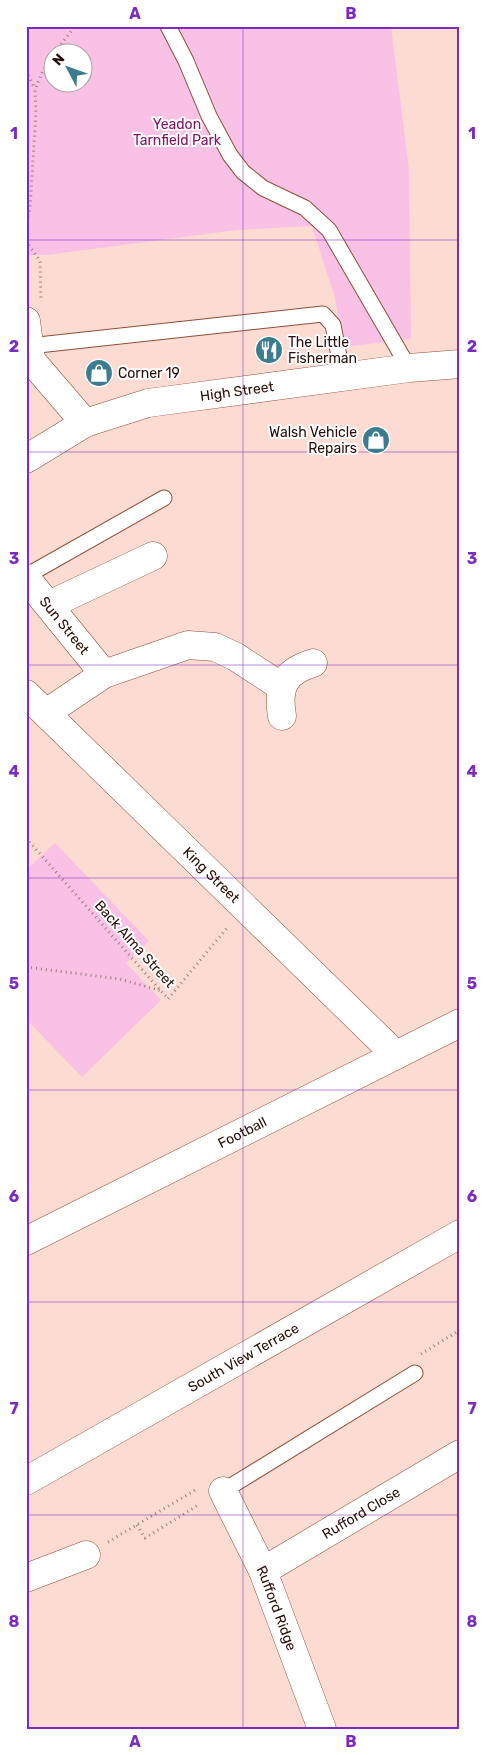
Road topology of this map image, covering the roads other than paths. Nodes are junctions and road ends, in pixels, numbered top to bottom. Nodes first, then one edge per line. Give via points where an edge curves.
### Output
1 (168, 26) edge
2 (31, 339) edge
3 (460, 364) edge
4 (409, 368) junction
5 (343, 377) junction
6 (85, 422) junction
7 (26, 459) edge
8 (164, 498) dead end
9 (153, 556) dead end
10 (26, 577) edge
11 (49, 605) junction
12 (313, 663) dead end
13 (104, 674) junction
14 (282, 687) junction
15 (26, 694) edge
16 (46, 713) junction
17 (282, 716) dead end
18 (460, 1023) edge
19 (396, 1055) junction
20 (460, 1234) edge
21 (26, 1241) edge
22 (415, 1373) dead end
23 (460, 1454) edge
24 (26, 1481) edge
25 (223, 1491) joint
26 (86, 1555) dead end
27 (263, 1571) junction
28 (26, 1578) edge
29 (322, 1729) edge

1 - 4 lane via 208,116 242,172 263,188 305,208 329,230
2 - 5 lane via 323,314 333,325
2 - 6 street
3 - 4 street, High Street
4 - 5 street, High Street
5 - 6 street, High Street via 148,402
6 - 7 street, High Street
8 - 10 lane
9 - 11 street
10 - 11 street, Sun Street
11 - 13 street, Sun Street
12 - 14 street via 292,672
13 - 14 street via 188,645 215,647
13 - 16 street
14 - 17 street via 279,701
15 - 16 street, King Street
16 - 19 street, King Street
18 - 19 street, Football
19 - 21 street, Football
20 - 24 street, South View Terrace
22 - 25 lane
23 - 27 street, Rufford Close
25 - 27 street, Rufford Ridge
26 - 28 street
27 - 29 street, Rufford Ridge

